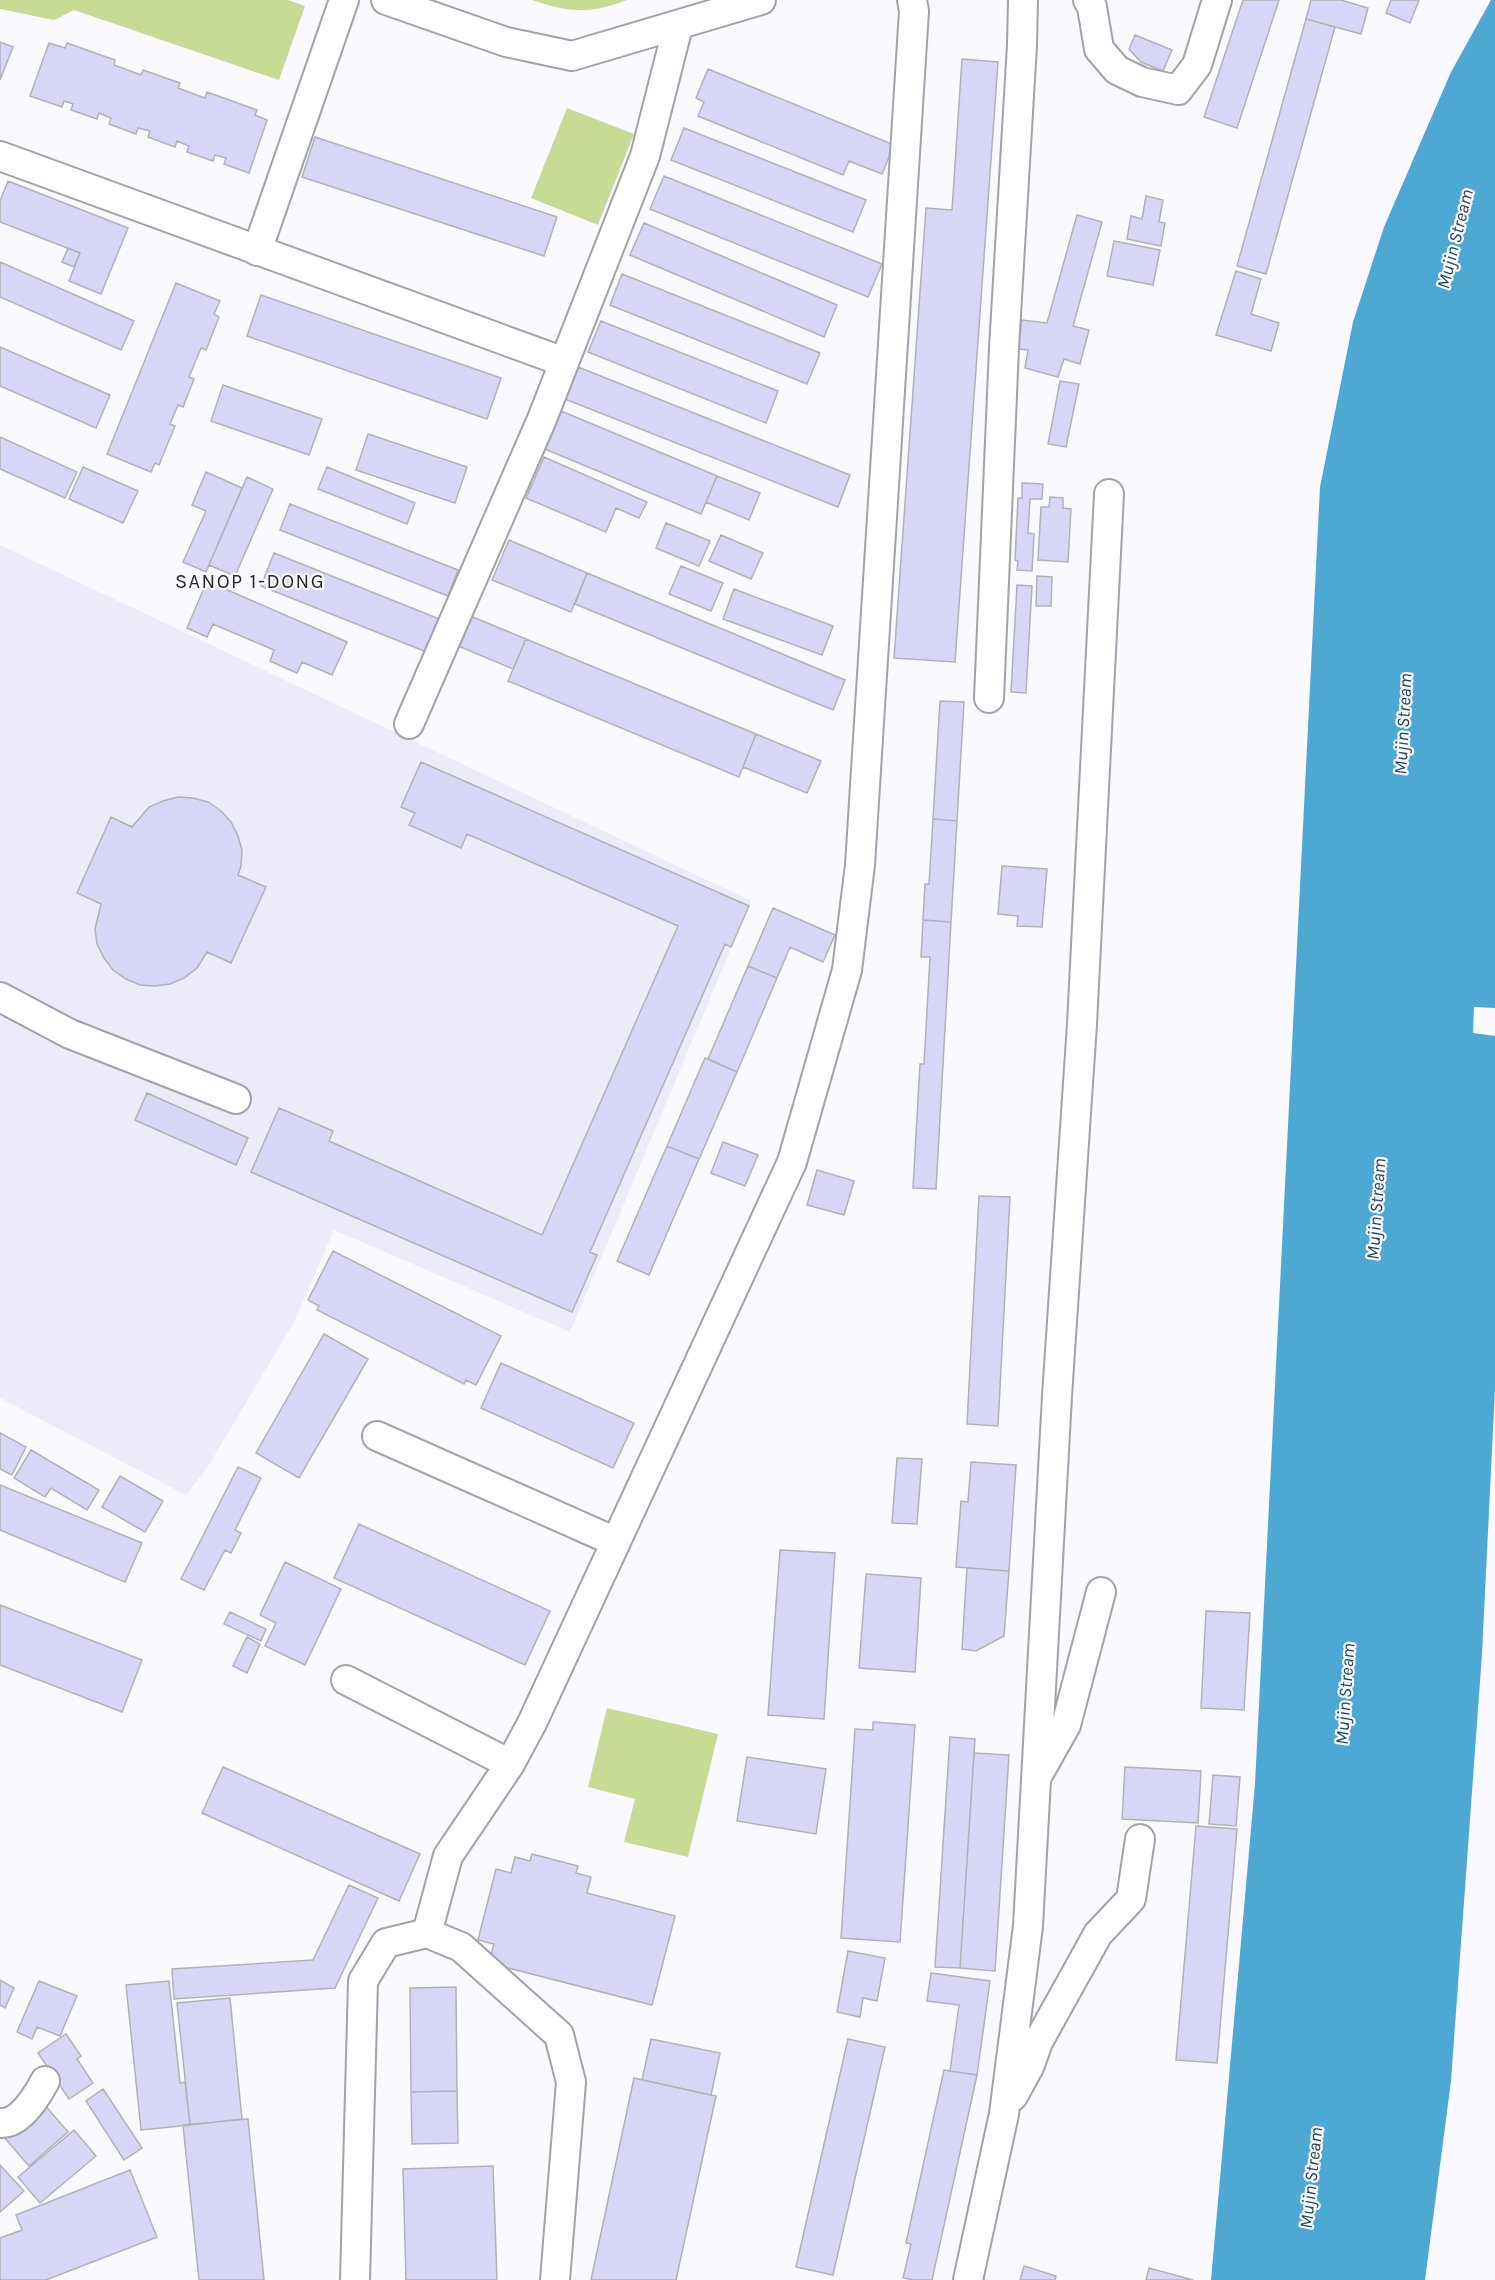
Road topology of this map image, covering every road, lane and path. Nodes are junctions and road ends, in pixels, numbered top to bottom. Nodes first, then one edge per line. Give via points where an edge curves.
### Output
1 (344, 0) edge
2 (386, 0) edge
3 (761, 0) edge
4 (912, 0) edge
5 (1023, 0) edge
6 (1088, 0) edge
7 (1217, 0) edge
8 (678, 26) junction
9 (0, 156) edge
10 (257, 251) junction
11 (564, 362) junction
12 (1109, 494) dead end
13 (989, 698) dead end
14 (409, 724) dead end
15 (0, 997) edge
16 (236, 1099) dead end
17 (377, 1436) dead end
18 (616, 1542) junction
19 (1101, 1592) dead end
20 (346, 1680) dead end
21 (510, 1764) junction
22 (1036, 1777) junction
23 (1140, 1839) dead end
24 (427, 1933) junction
25 (45, 2081) dead end
26 (1004, 2114) junction
27 (0, 2123) edge
28 (355, 2280) edge
29 (555, 2280) edge
30 (968, 2280) edge

1 - 10 street
2 - 8 street via 506,42 572,56
3 - 8 street
4 - 18 street via 860,865 847,970 792,1162
5 - 13 street
6 - 7 street via 1100,49 1117,70 1142,82 1178,90 1197,65
8 - 11 street via 645,156
9 - 10 street
10 - 11 street
11 - 14 street
12 - 22 street via 1082,1024
15 - 16 street via 70,1034
17 - 18 street
18 - 21 street
19 - 22 street via 1065,1725
20 - 21 street
21 - 24 street via 448,1856
22 - 26 street via 1028,1926
23 - 26 street via 1131,1899 1098,1934 1038,2042
24 - 28 street via 386,1943 363,1981
24 - 29 street via 461,1947 559,2035 571,2082
25 - 27 street via 17,2117
26 - 30 street

